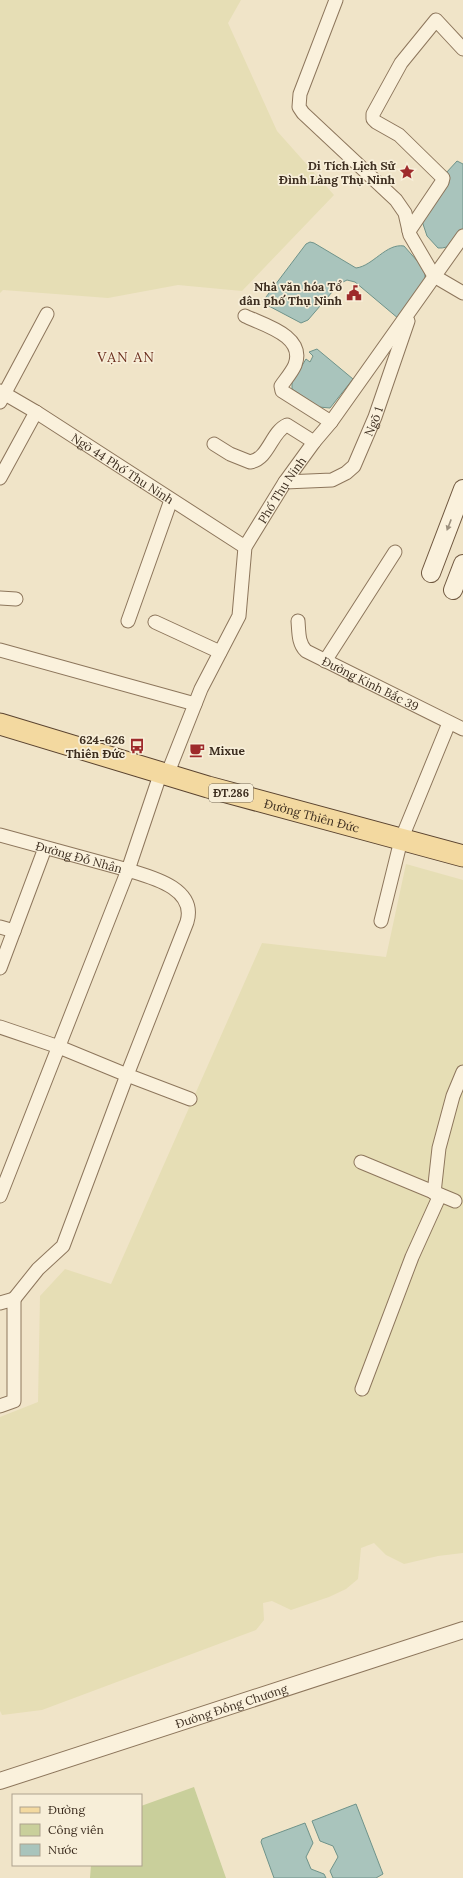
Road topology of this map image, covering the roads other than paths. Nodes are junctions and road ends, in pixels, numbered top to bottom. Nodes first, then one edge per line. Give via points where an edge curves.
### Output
1 (336, 0) edge
2 (463, 48) edge
3 (408, 231) junction
4 (463, 236) edge
5 (434, 276) junction
6 (463, 292) edge
7 (413, 306) junction
8 (47, 314) dead end
9 (244, 316) dead end
10 (1, 396) edge
11 (36, 412) junction
12 (331, 422) junction
13 (314, 442) junction
14 (214, 444) dead end
15 (0, 478) edge
16 (285, 482) junction
17 (463, 489) edge
18 (171, 500) junction
19 (245, 546) junction
20 (395, 552) dead end
21 (463, 564) edge
22 (431, 572) dead end
23 (453, 590) dead end
24 (0, 598) edge
25 (16, 599) dead end
26 (128, 621) dead end
27 (155, 622) dead end
28 (298, 622) dead end
29 (0, 650) edge
30 (220, 652) junction
31 (325, 661) junction
32 (195, 704) junction
33 (449, 723) junction
34 (0, 724) edge
35 (463, 729) edge
36 (164, 774) junction
37 (0, 835) edge
38 (401, 840) junction
39 (45, 848) junction
40 (463, 856) edge
41 (128, 870) junction
42 (381, 921) dead end
43 (0, 927) edge
44 (14, 931) junction
45 (0, 968) edge
46 (0, 1027) edge
47 (59, 1047) junction
48 (463, 1072) edge
49 (127, 1075) junction
50 (190, 1099) dead end
51 (361, 1162) dead end
52 (1, 1188) edge
53 (437, 1194) junction
54 (455, 1201) dead end
55 (14, 1299) junction
56 (0, 1303) edge
57 (362, 1388) dead end
58 (0, 1406) edge
59 (463, 1630) edge
60 (0, 1781) edge

1 - 3 street via 300,94 299,106 303,113 396,200 405,213
2 - 3 street via 436,20 401,63 373,114 376,122 399,135 442,178 442,182
3 - 5 street
4 - 5 street, Phố Thụ Ninh
5 - 6 street
5 - 7 street, Phố Thụ Ninh
7 - 12 street, Phố Thụ Ninh
7 - 16 street, Ngõ 1 via 354,466 332,480
8 - 10 street
9 - 12 street via 291,339 297,351 296,363 281,386 282,391
10 - 11 street, Ngõ 44 Phố Thụ Ninh
11 - 15 street
11 - 18 street, Ngõ 44 Phố Thụ Ninh
12 - 13 street, Phố Thụ Ninh
13 - 14 street via 288,425 281,429 259,458 250,462
13 - 16 street, Phố Thụ Ninh
16 - 19 street, Phố Thụ Ninh
17 -> 22 main road
18 - 19 street, Ngõ 44 Phố Thụ Ninh
18 - 26 street
19 - 30 street, Phố Thụ Ninh via 239,616
20 - 31 street
21 - 23 main road
24 - 25 street
27 - 30 street
28 - 31 street, Đường Kinh Bắc 39 via 302,647
29 - 32 street
30 - 32 street, Phố Thụ Ninh
31 - 33 street, Đường Kinh Bắc 39
32 - 36 street, Phố Thụ Ninh
33 - 35 street, Đường Kinh Bắc 39
33 - 38 street
34 - 36 main road, Đường Thiên Đức / ĐT.286
36 - 38 main road, Đường Thiên Đức / ĐT.286
36 - 41 street, Đường Đỗ Nhân
37 - 39 street, Đường Đỗ Nhân
38 - 40 main road, Đường Thiên Đức / ĐT.286
38 - 42 street
39 - 41 street, Đường Đỗ Nhân
39 - 44 street
41 - 47 street
41 - 49 street via 170,885 188,907 189,914
43 - 44 street
44 - 45 street
46 - 47 street
47 - 49 street
47 - 52 street
48 - 53 street via 453,1096 439,1148
49 - 50 street
49 - 55 street via 63,1246 38,1269
51 - 53 street
53 - 54 street
53 - 57 street
55 - 56 street
55 - 58 street via 14,1401
59 - 60 street, Đường Đồng Chương

